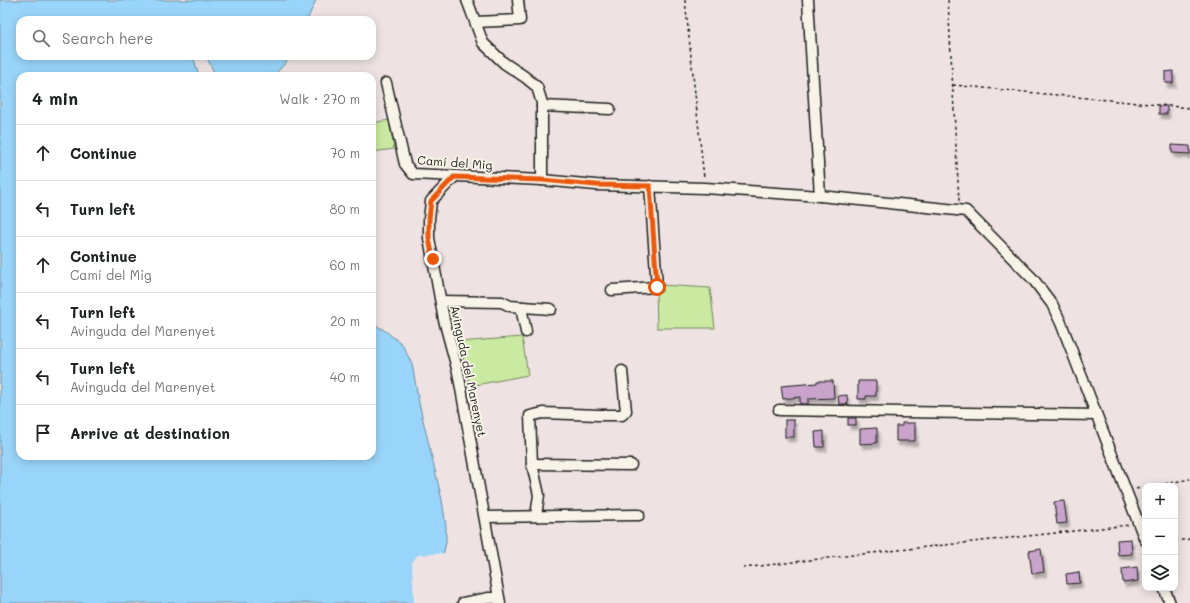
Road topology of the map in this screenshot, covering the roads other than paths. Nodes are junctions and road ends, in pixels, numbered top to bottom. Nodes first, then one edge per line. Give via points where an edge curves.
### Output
1 (468, 0) edge
2 (518, 0) edge
3 (808, 0) edge
4 (476, 22) junction
5 (386, 83) dead end
6 (542, 106) junction
7 (610, 109) dead end
8 (454, 177) junction
9 (542, 180) junction
10 (650, 186) junction
11 (820, 196) junction
12 (612, 290) dead end
13 (441, 301) junction
14 (521, 307) junction
15 (551, 309) dead end
16 (526, 332) dead end
17 (622, 371) dead end
18 (779, 410) dead end
19 (1096, 415) junction
20 (532, 464) junction
21 (631, 466) dead end
22 (639, 515) dead end
23 (536, 516) junction
24 (485, 517) junction
25 (1142, 532) edge
26 (1165, 591) edge
27 (500, 600) edge
28 (463, 603) edge
29 (1170, 603) edge

1 - 4 street
2 - 4 street via 520,20
3 - 11 street
4 - 6 street via 483,43 504,63 537,87
5 - 8 street, Camí del Mig via 405,164 413,174
6 - 7 street
6 - 9 street
8 - 9 street, Camí del Mig
8 - 13 street, Avinguda del Marenyet via 431,201 429,219 429,238
9 - 10 street, Camí del Mig
10 - 11 street, Camí del Mig
10 - 12 street via 657,287
11 - 19 street, Camí del Mig via 966,211 1033,279 1052,304
13 - 14 street via 502,302
13 - 24 street, Avinguda del Marenyet via 458,372
14 - 15 street
14 - 16 street
17 - 20 street via 626,411 622,415 543,413 530,416
18 - 19 street
19 - 25 street
20 - 21 street
20 - 23 street via 539,495
22 - 23 street
23 - 24 street
24 - 27 street, Avinguda del Marenyet
26 - 29 street
27 - 28 street via 489,598

